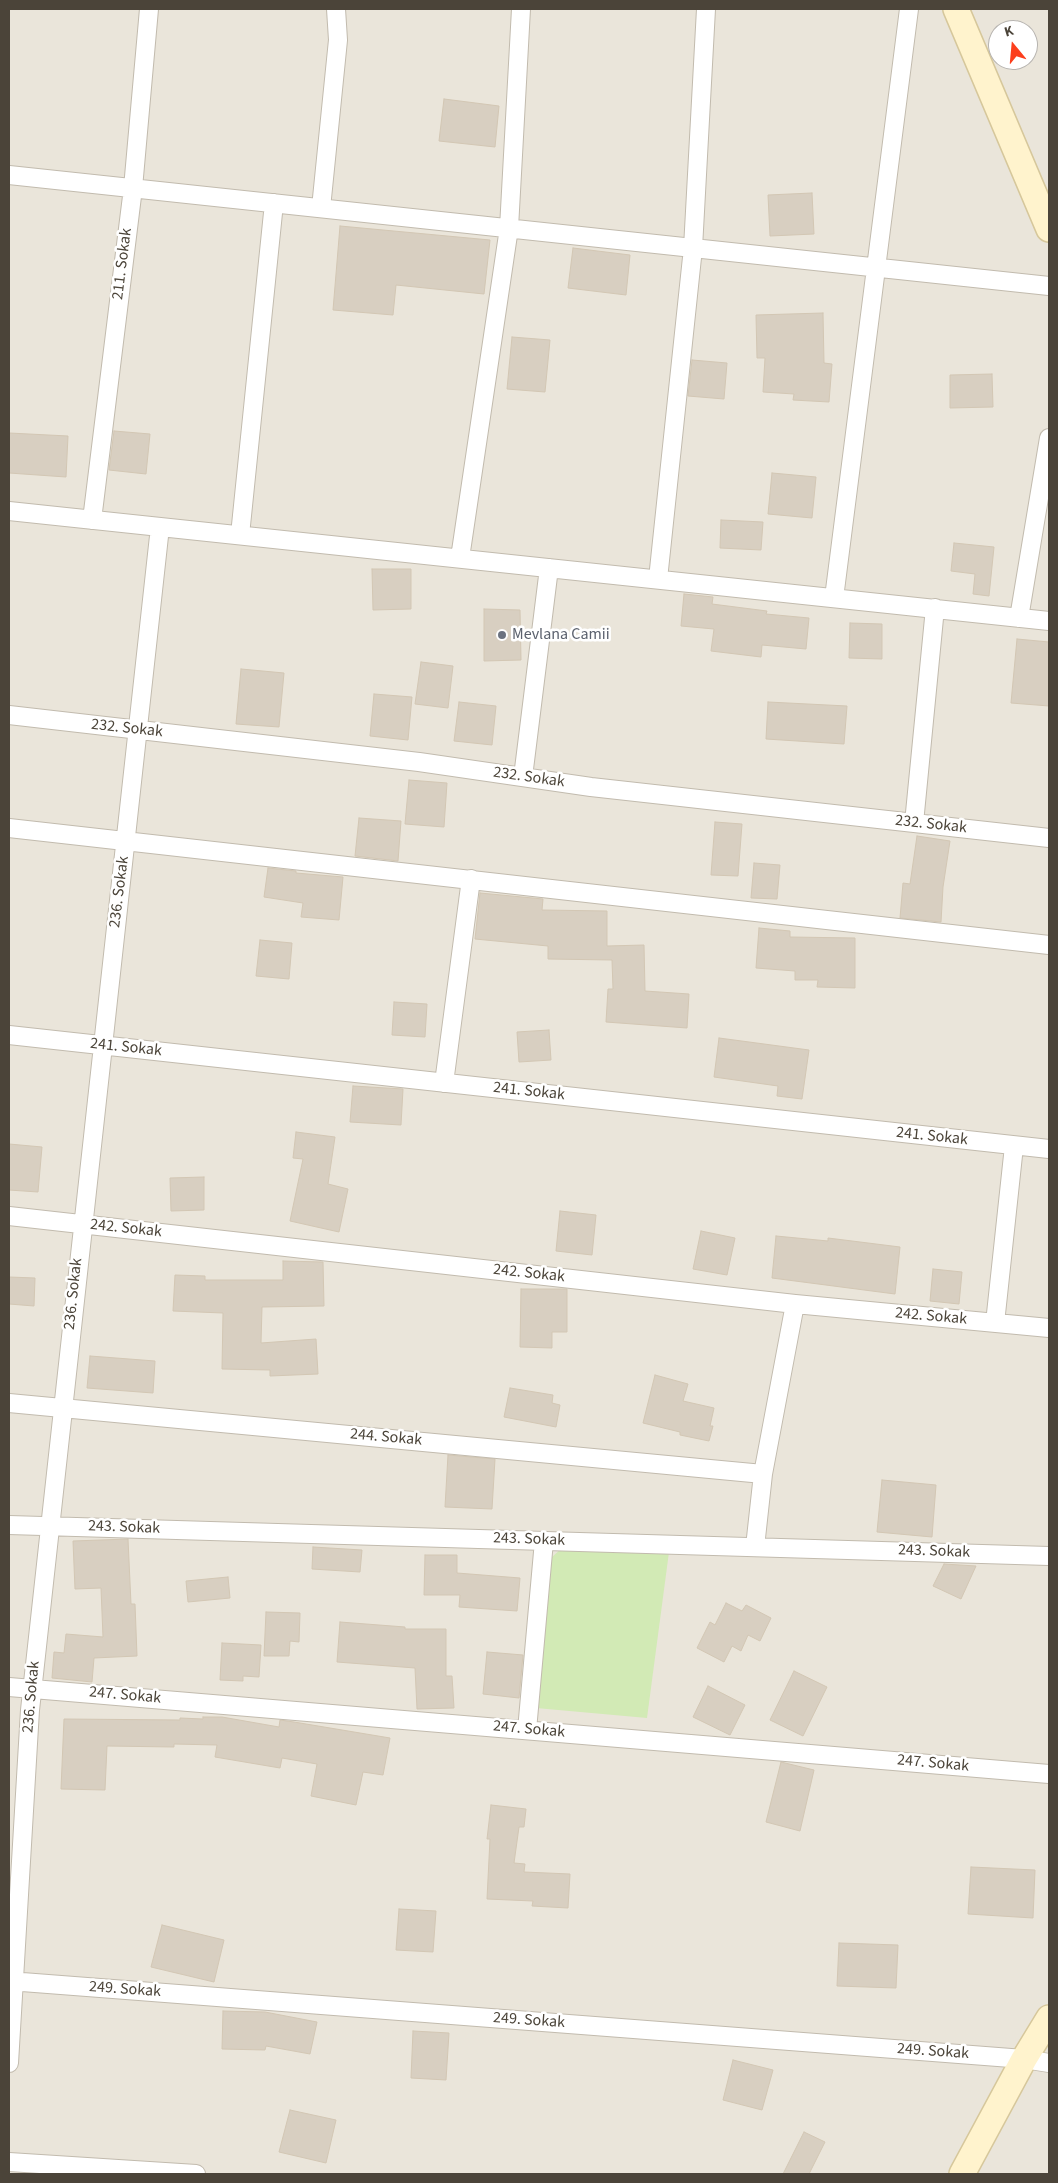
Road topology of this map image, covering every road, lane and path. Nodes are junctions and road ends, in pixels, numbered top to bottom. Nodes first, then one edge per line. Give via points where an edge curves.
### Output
1 (149, 9) edge
2 (336, 9) edge
3 (521, 9) edge
4 (706, 9) edge
5 (908, 9) edge
6 (956, 9) edge
7 (9, 174) edge
8 (133, 188) junction
9 (274, 203) junction
10 (321, 208) junction
11 (509, 228) junction
12 (1049, 229) edge
13 (693, 248) junction
14 (875, 268) junction
15 (1049, 286) edge
16 (1049, 438) edge
17 (9, 511) edge
18 (92, 520) junction
19 (160, 527) junction
20 (240, 535) junction
21 (460, 558) junction
22 (549, 568) junction
23 (658, 579) junction
24 (834, 598) junction
25 (934, 608) junction
26 (1019, 618) junction
27 (1049, 621) edge
28 (9, 715) edge
29 (138, 730) junction
30 (523, 777) junction
31 (914, 823) junction
32 (9, 828) edge
33 (1049, 838) edge
34 (126, 841) junction
35 (471, 879) junction
36 (1049, 945) edge
37 (9, 1035) edge
38 (102, 1046) junction
39 (444, 1083) junction
40 (1014, 1146) junction
41 (1049, 1149) edge
42 (9, 1216) edge
43 (82, 1224) junction
44 (795, 1304) junction
45 (995, 1323) junction
46 (1049, 1328) edge
47 (9, 1403) edge
48 (62, 1407) junction
49 (763, 1474) junction
50 (9, 1525) edge
51 (50, 1525) junction
52 (544, 1541) junction
53 (755, 1548) junction
54 (1049, 1556) edge
55 (9, 1687) edge
56 (32, 1688) junction
57 (528, 1730) junction
58 (1049, 1774) edge
59 (11, 1981) edge
60 (1049, 2018) edge
61 (1024, 2059) junction
62 (9, 2063) edge
63 (1049, 2063) edge
64 (9, 2162) edge
65 (196, 2174) edge
66 (962, 2174) edge

1 - 8 street, 211. Sokak
2 - 10 street via 338,40
3 - 11 street
4 - 13 street
5 - 14 street
6 - 12 street
7 - 8 street
8 - 9 street
8 - 18 street, 211. Sokak
9 - 10 street
9 - 20 street
10 - 11 street
11 - 13 street
11 - 21 street
13 - 14 street
13 - 23 street
14 - 15 street
14 - 24 street
16 - 26 street
17 - 18 street
18 - 19 street
19 - 20 street
19 - 29 street, 236. Sokak
20 - 21 street
21 - 22 street
22 - 23 street
22 - 30 street
23 - 24 street
24 - 25 street
25 - 26 street
25 - 31 street
26 - 27 street
28 - 29 street, 232. Sokak
29 - 30 street, 232. Sokak
29 - 34 street, 236. Sokak
30 - 31 street, 232. Sokak
31 - 33 street, 232. Sokak
32 - 34 street
34 - 35 street
34 - 38 street, 236. Sokak
35 - 36 street
35 - 39 street
37 - 38 street, 241. Sokak
38 - 39 street, 241. Sokak
38 - 43 street, 236. Sokak
39 - 40 street, 241. Sokak
40 - 41 street, 241. Sokak
40 - 45 street
42 - 43 street, 242. Sokak
43 - 44 street, 242. Sokak
43 - 48 street, 236. Sokak
44 - 45 street, 242. Sokak
44 - 49 street
45 - 46 street, 242. Sokak
47 - 48 street, 244. Sokak
48 - 49 street, 244. Sokak
48 - 51 street, 236. Sokak
49 - 53 street
50 - 51 street, 243. Sokak
51 - 52 street, 243. Sokak
51 - 56 street, 236. Sokak
52 - 53 street, 243. Sokak
52 - 57 street
53 - 54 street, 243. Sokak
55 - 56 street, 247. Sokak
56 - 57 street, 247. Sokak
56 - 59 street, 236. Sokak
57 - 58 street, 247. Sokak
59 - 61 street, 249. Sokak
59 - 62 street, 236. Sokak
60 - 61 street
61 - 63 street, 249. Sokak
61 - 66 street
64 - 65 street

